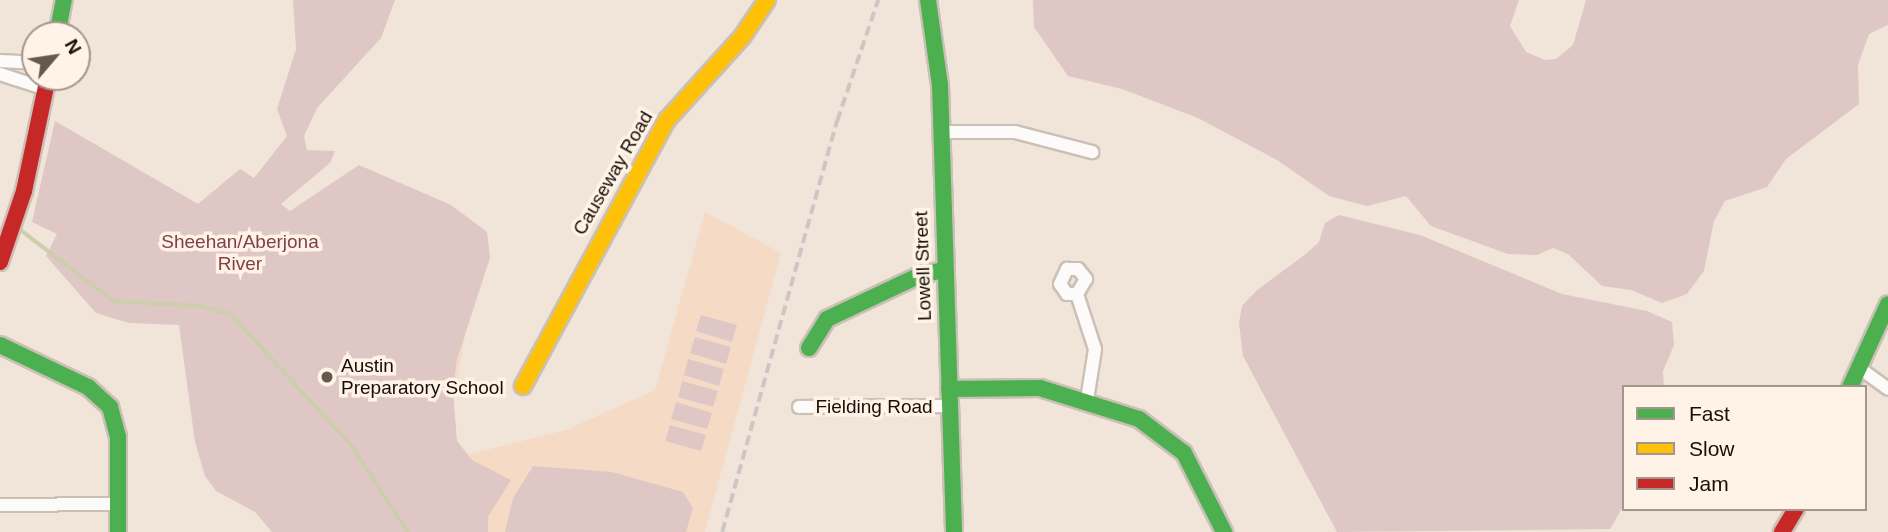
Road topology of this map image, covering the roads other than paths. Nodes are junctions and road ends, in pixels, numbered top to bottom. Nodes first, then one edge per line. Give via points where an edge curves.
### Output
1 (64, 0) edge
2 (767, 0) edge
3 (928, 0) edge
4 (60, 21) edge
5 (0, 61) edge
6 (21, 63) edge
7 (0, 74) edge
8 (21, 78) edge
9 (45, 91) edge
10 (941, 132) junction
11 (1092, 152) dead end
12 (0, 262) edge
13 (944, 270) junction
14 (1077, 294) dead end
15 (1888, 304) edge
16 (0, 345) edge
17 (809, 348) dead end
18 (1858, 367) junction
19 (1851, 385) edge
20 (523, 386) dead end
21 (948, 388) junction
22 (1888, 389) edge
23 (1087, 400) junction
24 (949, 406) junction
25 (799, 407) dead end
26 (0, 505) edge
27 (118, 505) junction
28 (1795, 511) edge
29 (118, 532) edge
30 (954, 532) edge
31 (1224, 532) edge
32 (1782, 532) edge

1 - 4 street
2 - 20 street, Causeway Road via 742,37 667,120
3 - 10 street, Lowell Street
5 - 6 street
7 - 8 street
9 - 12 street via 24,191
10 - 11 street via 1015,132
10 - 13 street, Lowell Street
13 - 17 street via 920,275 827,319
13 - 21 street, Lowell Street
14 - 23 street via 1095,349
15 - 18 street
16 - 27 street via 88,387 110,407 118,437
18 - 19 street
18 - 22 street
21 - 23 street via 1031,387
21 - 24 street, Lowell Street
23 - 31 street via 1139,419 1176,445 1196,469
24 - 25 street, Fielding Road
24 - 30 street, Lowell Street
26 - 27 street
27 - 29 street
28 - 32 street

